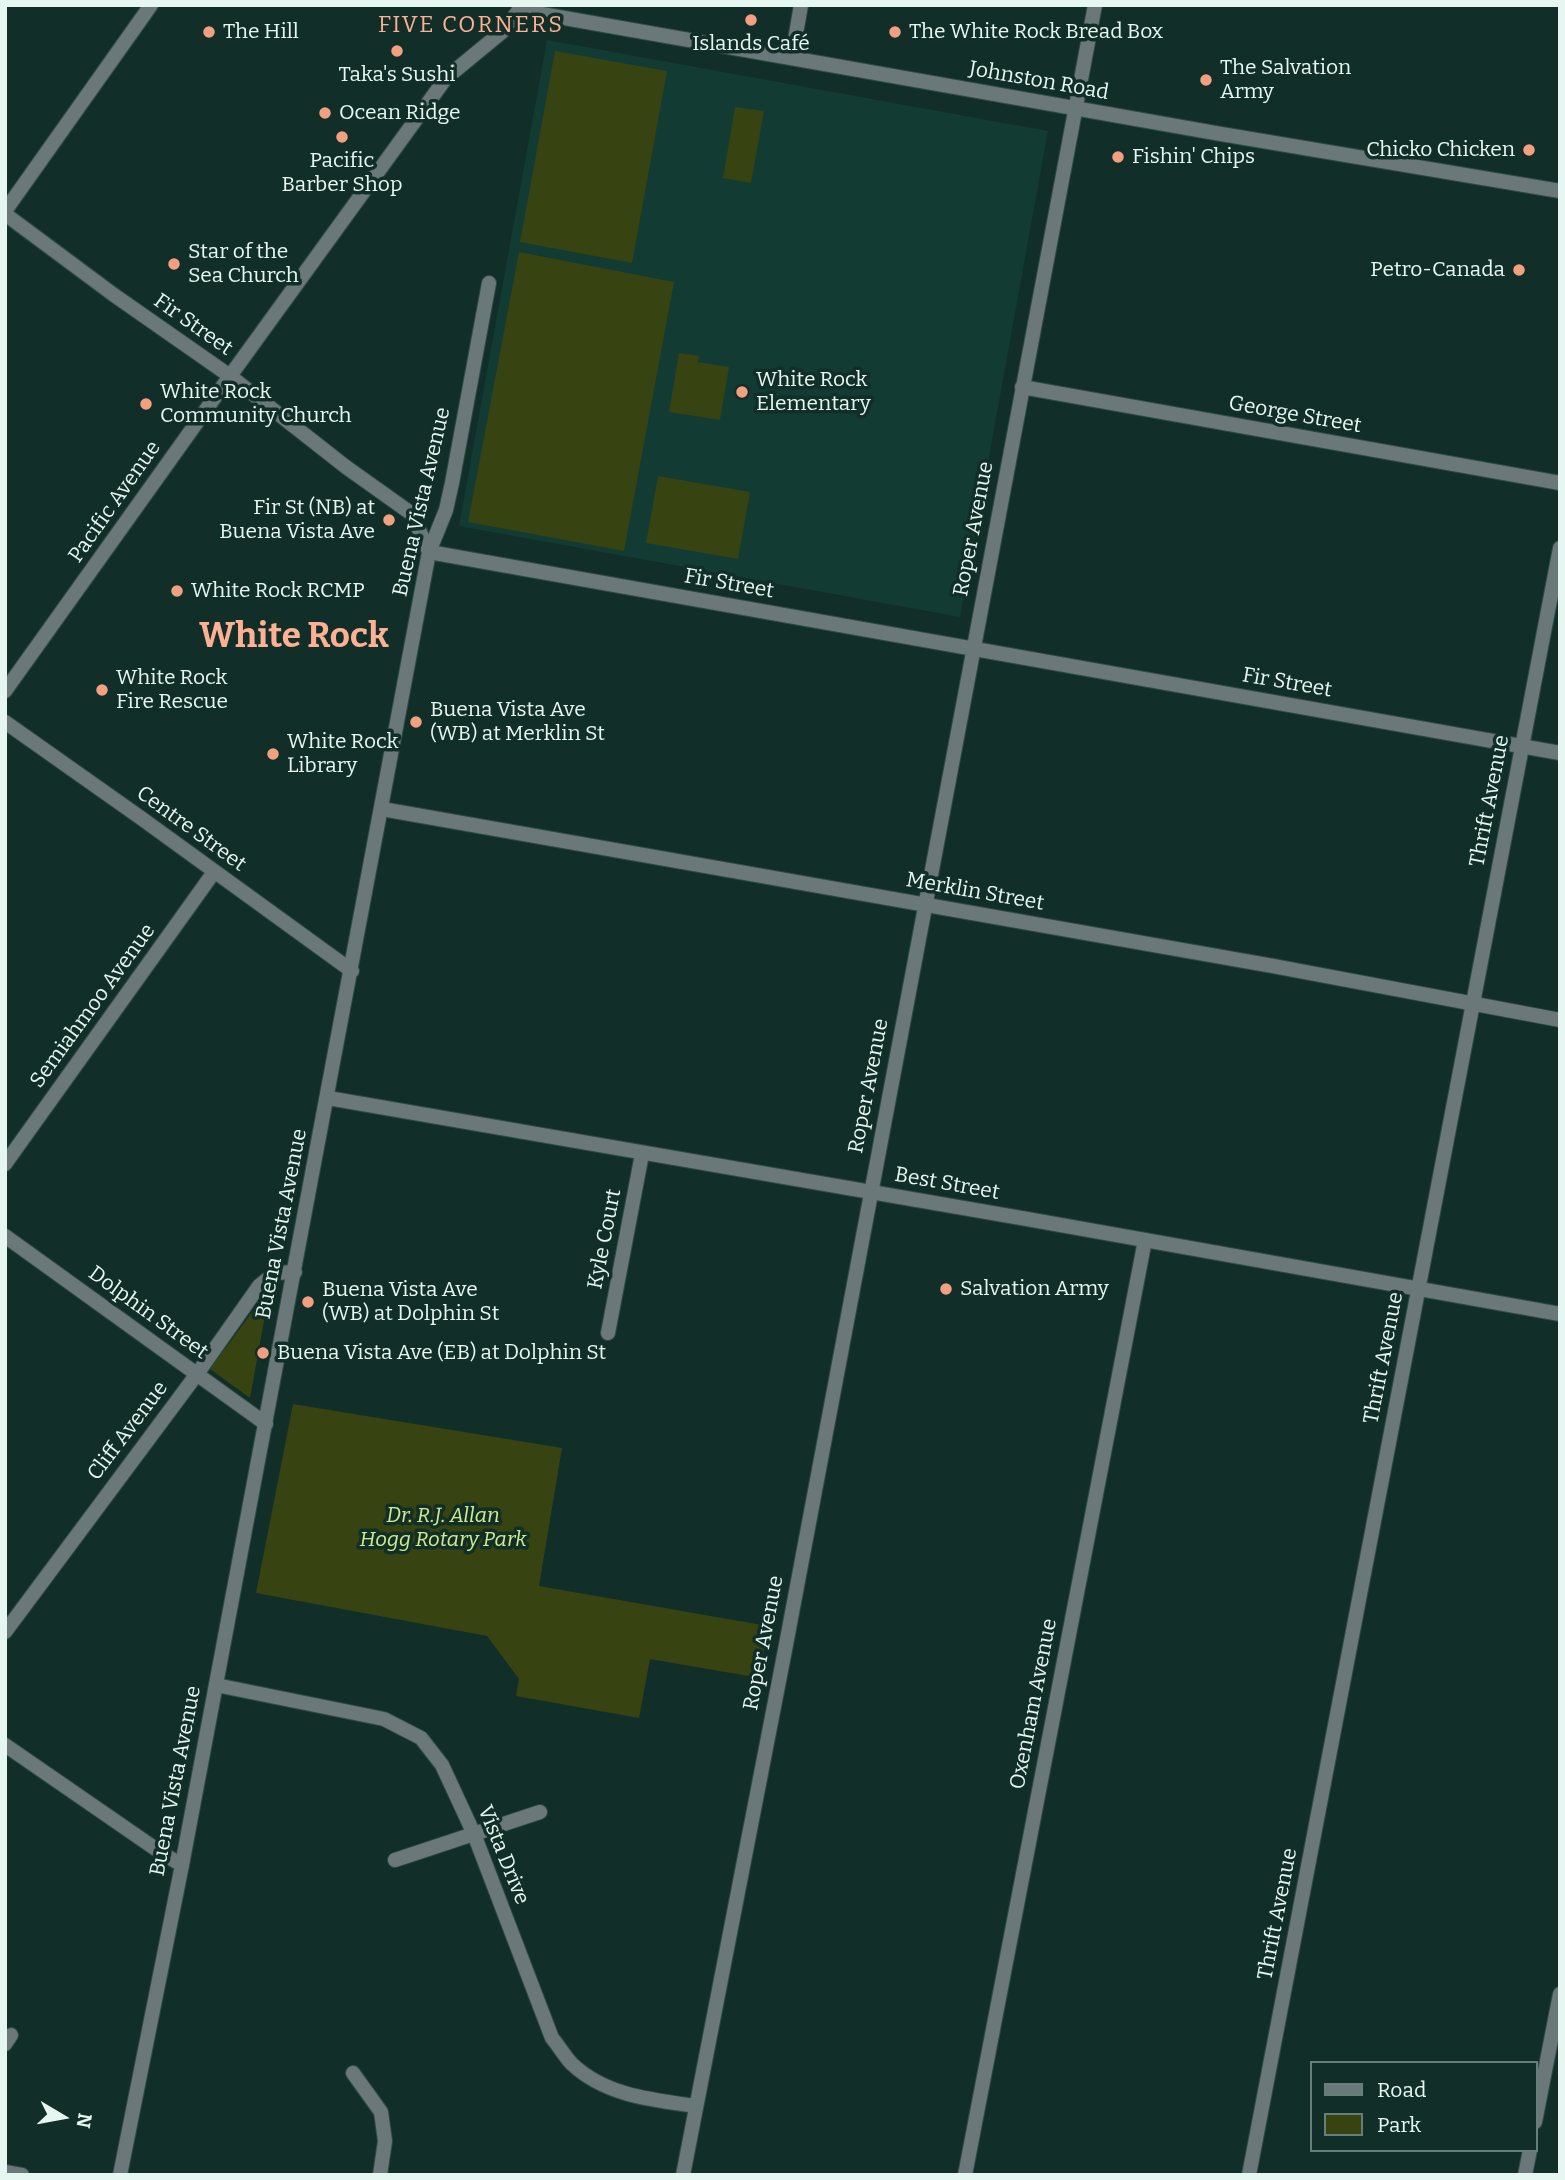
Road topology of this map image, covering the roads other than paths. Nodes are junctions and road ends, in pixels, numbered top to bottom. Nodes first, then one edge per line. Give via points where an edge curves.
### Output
1 (151, 5) edge
2 (801, 5) edge
3 (1095, 5) edge
4 (518, 7) edge
5 (792, 57) junction
6 (1076, 108) junction
7 (1560, 191) edge
8 (5, 212) edge
9 (489, 283) dead end
10 (230, 376) junction
11 (1023, 387) junction
12 (1560, 484) edge
13 (1560, 548) edge
14 (429, 552) junction
15 (973, 649) junction
16 (5, 691) edge
17 (5, 722) edge
18 (1522, 746) junction
19 (1560, 753) edge
20 (382, 809) junction
21 (214, 872) junction
22 (925, 904) junction
23 (352, 971) junction
24 (1472, 1004) junction
25 (1560, 1020) edge
26 (328, 1098) junction
27 (642, 1154) junction
28 (5, 1164) edge
29 (870, 1192) junction
30 (5, 1236) edge
31 (1145, 1240) junction
32 (295, 1272) junction
33 (1419, 1289) junction
34 (1560, 1314) edge
35 (608, 1332) dead end
36 (197, 1374) junction
37 (266, 1424) junction
38 (5, 1632) edge
39 (216, 1685) junction
40 (5, 1745) edge
41 (540, 1812) dead end
42 (474, 1834) junction
43 (395, 1860) dead end
44 (182, 1865) junction
45 (1560, 1994) edge
46 (353, 2073) dead end
47 (696, 2106) junction
48 (1537, 2112) edge
49 (1530, 2152) edge
50 (5, 2172) edge
51 (22, 2175) edge
52 (120, 2175) edge
53 (380, 2175) edge
54 (683, 2175) edge
55 (965, 2175) edge
56 (1250, 2175) edge
57 (1525, 2175) edge

1 - 8 street
2 - 5 street
3 - 6 street, Roper Avenue
4 - 5 street, Johnston Road
4 - 10 street, Pacific Avenue via 503,31 446,78
5 - 6 street, Johnston Road
6 - 7 street, Johnston Road
6 - 11 street, Roper Avenue
8 - 10 street, Fir Street
9 - 14 street, Buena Vista Avenue via 446,510
10 - 14 street, Fir Street via 412,514
10 - 16 street, Pacific Avenue
11 - 12 street, George Street
11 - 15 street, Roper Avenue
13 - 18 street, Thrift Avenue
14 - 15 street, Fir Street
14 - 20 street, Buena Vista Avenue
15 - 18 street, Fir Street
15 - 22 street, Roper Avenue
17 - 21 street, Centre Street
18 - 19 street, Fir Street
18 - 24 street, Thrift Avenue
20 - 22 street, Merklin Street
20 - 23 street, Buena Vista Avenue
21 - 23 street, Centre Street
21 - 28 street, Semiahmoo Avenue
22 - 24 street, Merklin Street
22 - 29 street, Roper Avenue
23 - 26 street, Buena Vista Avenue
24 - 25 street, Merklin Street
24 - 33 street, Thrift Avenue
26 - 27 street, Best Street
26 - 32 street, Buena Vista Avenue
27 - 29 street, Best Street
27 - 35 street, Kyle Court
29 - 31 street, Best Street
29 - 47 street, Roper Avenue
30 - 36 street, Dolphin Street
31 - 33 street, Best Street
31 - 55 street, Oxenham Avenue
32 - 36 street, Cliff Avenue via 275,1273 259,1286
32 - 37 street, Buena Vista Avenue
33 - 34 street, Best Street
33 - 56 street, Thrift Avenue
36 - 37 street, Dolphin Street
36 - 38 street, Cliff Avenue
37 - 39 street, Buena Vista Avenue
39 - 42 street, Vista Drive via 383,1718 421,1738 442,1765
39 - 44 street, Buena Vista Avenue
40 - 44 street
41 - 42 street
42 - 43 street
42 - 47 street, Vista Drive via 552,2038 572,2063 597,2083 626,2094
44 - 52 street, Buena Vista Avenue
45 - 48 street
46 - 53 street via 381,2112 385,2141
47 - 54 street, Roper Avenue
49 - 57 street
50 - 51 street

